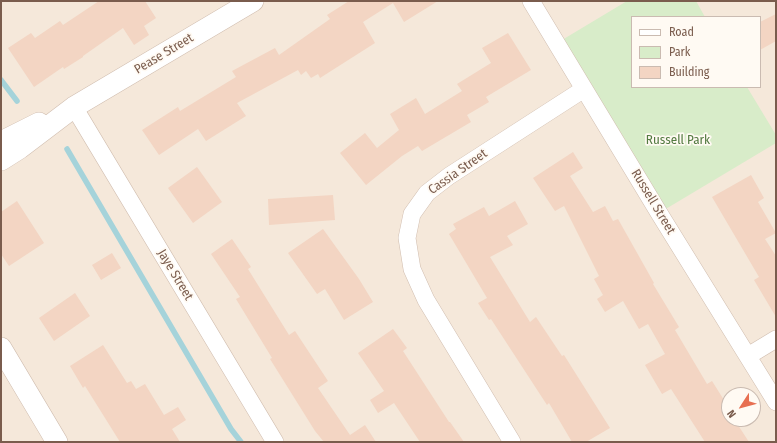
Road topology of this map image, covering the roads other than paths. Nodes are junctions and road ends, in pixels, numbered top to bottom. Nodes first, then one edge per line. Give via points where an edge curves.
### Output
1 (253, 1) edge
2 (531, 1) edge
3 (584, 89) junction
4 (74, 107) junction
5 (1, 142) edge
6 (1, 160) edge
7 (776, 339) edge
8 (1, 348) edge
9 (748, 356) junction
10 (776, 402) edge
11 (58, 442) edge
12 (275, 442) edge
13 (512, 442) edge

1 - 4 street, Pease Street
2 - 3 street, Russell Street
3 - 9 street, Russell Street
3 - 13 street, Cassia Street via 449,176 427,193 412,214 406,238 412,269 426,300
4 - 5 street, Pease Street
4 - 6 street, Pease Street
4 - 12 street, Jaye Street
7 - 9 street
8 - 11 street
9 - 10 street, Russell Street

